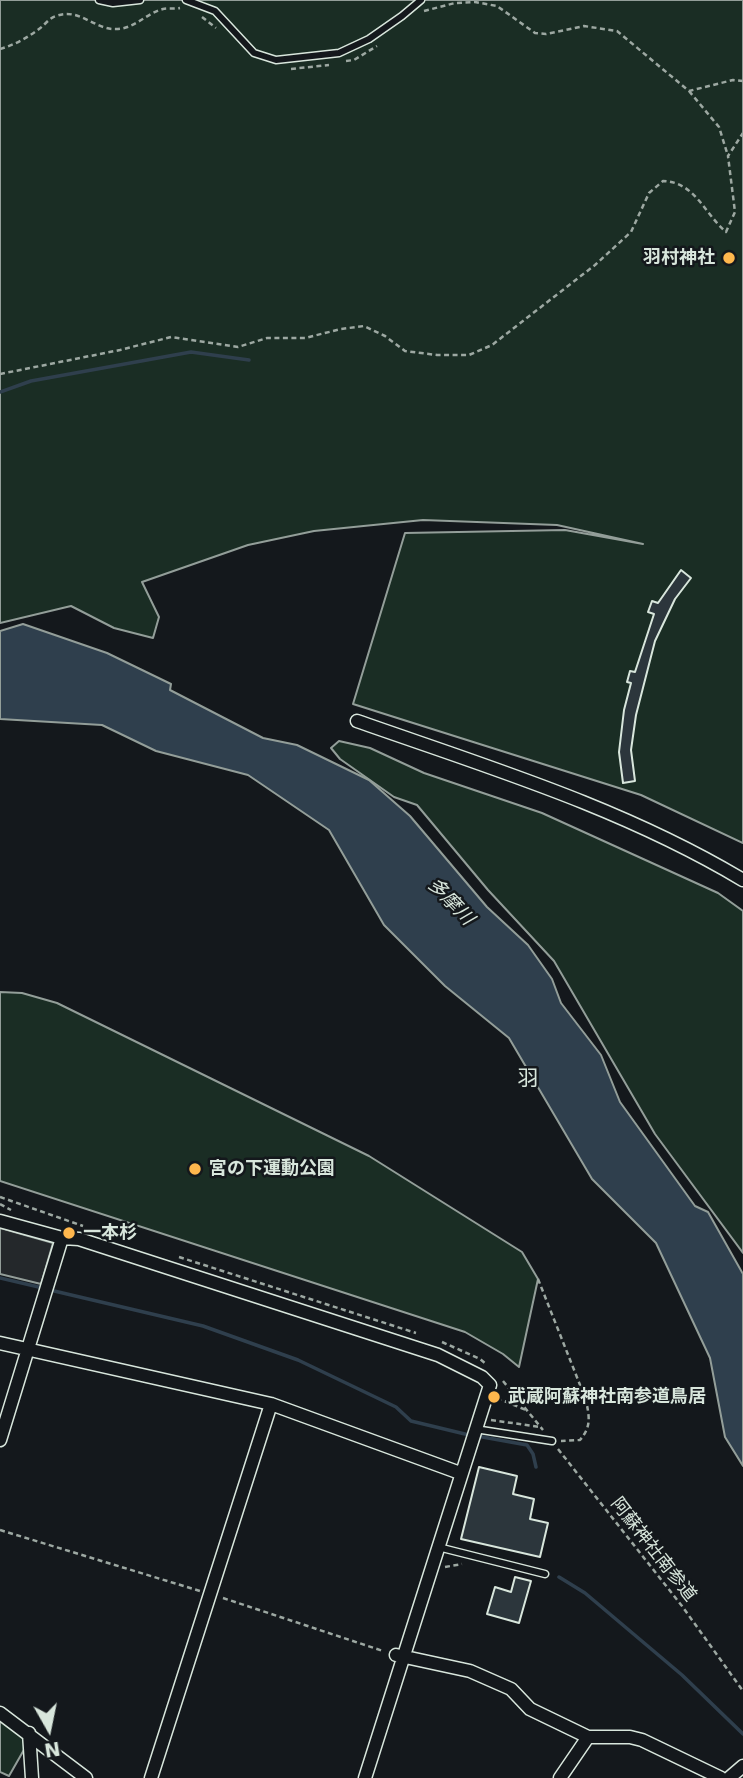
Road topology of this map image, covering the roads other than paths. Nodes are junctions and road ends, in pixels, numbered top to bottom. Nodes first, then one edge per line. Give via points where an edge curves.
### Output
1 (99, 0) edge
2 (140, 0) edge
3 (186, 0) edge
4 (421, 0) edge
5 (357, 721) dead end
6 (743, 880) edge
7 (0, 1221) edge
8 (62, 1238) junction
9 (0, 1343) edge
10 (29, 1349) junction
11 (271, 1404) junction
12 (473, 1434) junction
13 (0, 1440) edge
14 (552, 1441) road end
15 (460, 1473) junction
16 (436, 1547) junction
17 (545, 1574) dead end
18 (400, 1655) junction
19 (0, 1713) edge
20 (29, 1733) junction
21 (588, 1737) junction
22 (743, 1766) edge
23 (32, 1778) edge
24 (86, 1778) edge
25 (151, 1778) edge
26 (365, 1778) edge
27 (559, 1778) edge
28 (721, 1778) edge
29 (729, 1778) edge

1 - 2 lane
3 - 4 lane via 215,11 254,53 276,60 339,53 369,39
5 - 6 street via 582,801
7 - 8 street
8 - 10 street
8 - 12 street via 79,1239 438,1355 489,1385
9 - 10 street
10 - 11 street
10 - 13 street
11 - 15 street
11 - 25 street
12 - 14 lane
12 - 15 street
15 - 16 street
16 - 17 lane
16 - 18 street
18 - 21 street via 470,1671 511,1689 530,1709
18 - 26 street
19 - 20 street
20 - 23 street
20 - 24 street
21 - 27 street
21 - 28 street via 642,1740
22 - 29 street

